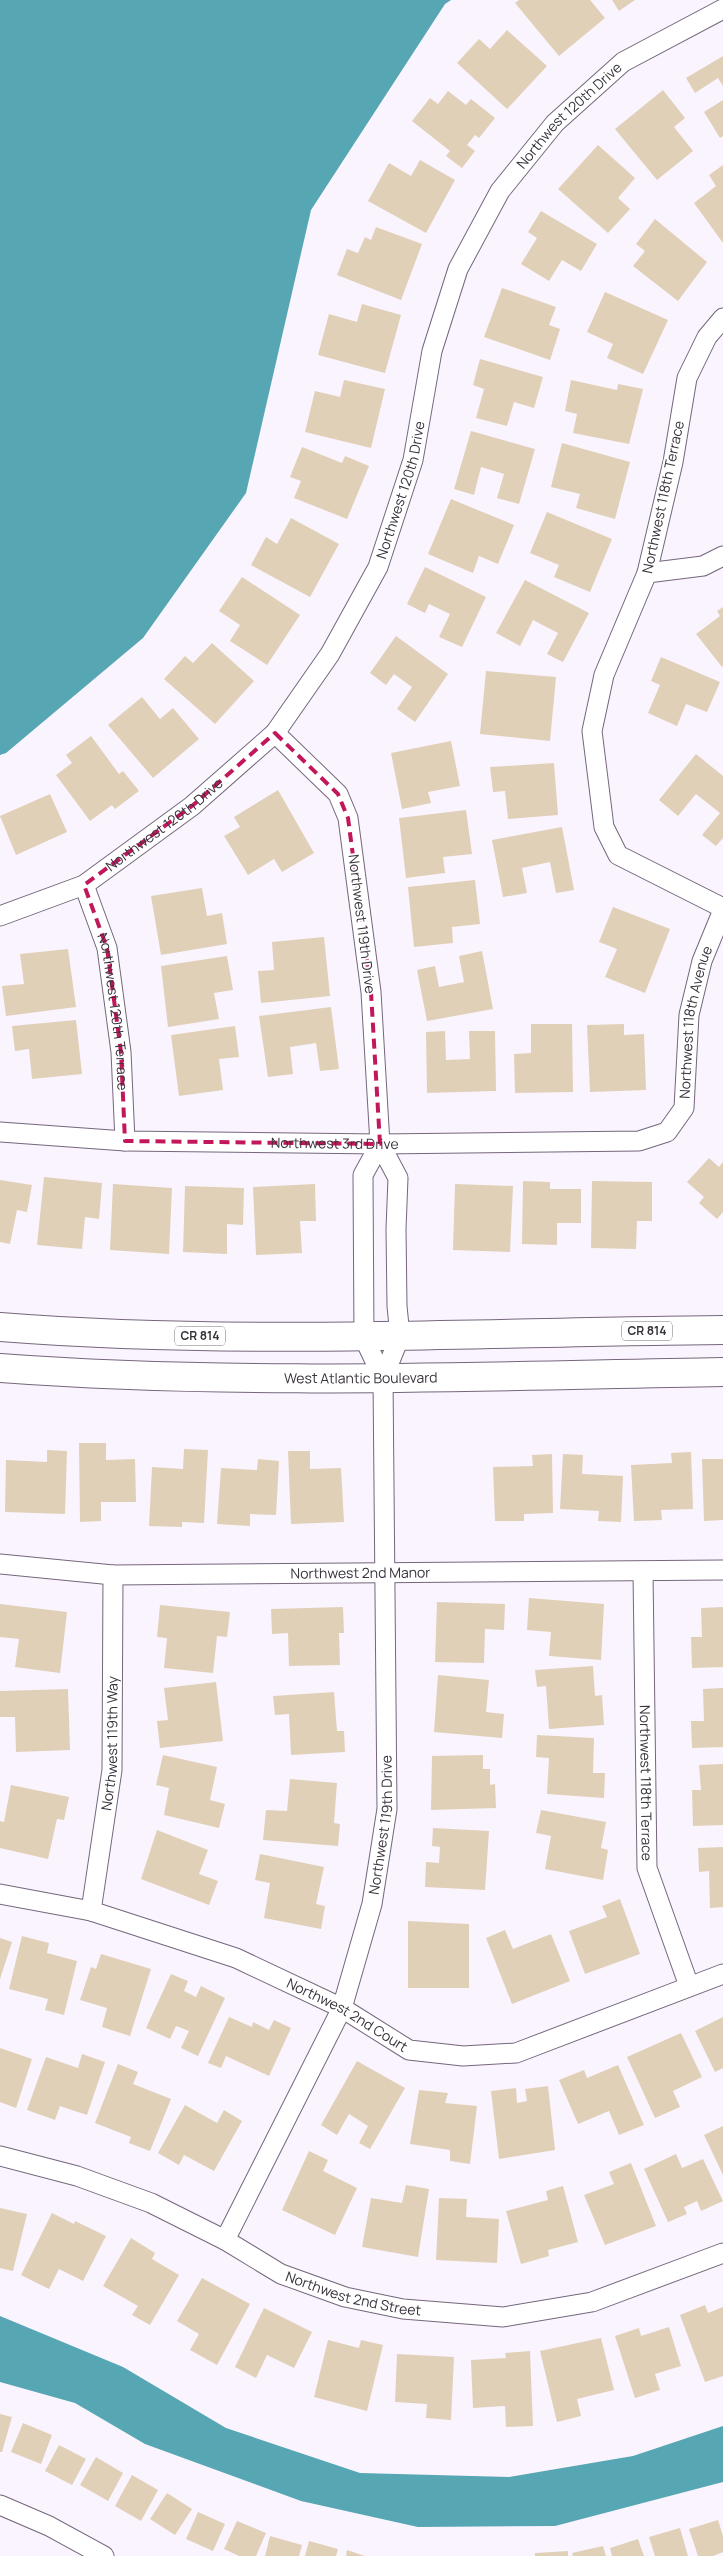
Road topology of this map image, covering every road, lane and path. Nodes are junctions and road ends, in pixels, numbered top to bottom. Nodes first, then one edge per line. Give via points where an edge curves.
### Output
1 (723, 9) edge
2 (723, 318) edge
3 (723, 556) edge
4 (647, 573) junction
5 (275, 733) junction
6 (84, 885) junction
7 (723, 909) edge
8 (0, 916) edge
9 (0, 1132) edge
10 (667, 1132) joint
11 (125, 1141) junction
12 (380, 1144) junction
13 (0, 1327) edge
14 (723, 1330) edge
15 (400, 1336) junction
16 (364, 1338) junction
17 (0, 1368) edge
18 (723, 1372) edge
19 (383, 1378) junction
20 (0, 1564) edge
21 (723, 1570) edge
22 (643, 1572) junction
23 (385, 1573) junction
24 (113, 1575) junction
25 (0, 1894) edge
26 (91, 1911) junction
27 (723, 1974) edge
28 (689, 1986) junction
29 (342, 2008) junction
30 (0, 2156) edge
31 (225, 2240) junction
32 (723, 2253) edge
33 (0, 2505) edge
34 (104, 2556) edge

1 - 5 street, Northwest 120th Drive via 623,62 555,123 500,191 455,278 432,351 413,460 378,567 330,654
2 - 4 street, Northwest 118th Terrace via 708,337 687,378
3 - 4 street via 703,566
4 - 7 street, Northwest 118th Terrace via 604,675 592,731 604,827 618,855
5 - 6 street, Northwest 120th Drive via 192,806
5 - 12 street, Northwest 119th Drive via 338,794 348,818 371,992
6 - 8 street, Northwest 120th Drive
6 - 11 street, Northwest 120th Terrace via 107,948 121,1052
7 - 10 street, Northwest 118th Avenue via 702,961 689,1016 684,1108
9 - 11 street, Northwest 3rd Drive
10 - 12 street, Northwest 3rd Drive via 639,1141
11 - 12 street, Northwest 3rd Drive
12 - 15 street, Northwest 119th Drive via 398,1178 396,1229
12 - 16 street, Northwest 119th Drive via 363,1175
13 - 16 main road, CR 814 via 156,1336
14 - 15 main road, CR 814
15 - 16 main road, CR 814
15 - 19 street, Northwest 119th Drive
16 - 19 street, Northwest 119th Drive
17 - 19 main road, West Atlantic Boulevard via 229,1380
18 - 19 main road, West Atlantic Boulevard
19 - 23 street, Northwest 119th Drive
20 - 24 street, Northwest 2nd Manor
21 - 22 street, Northwest 2nd Manor
22 - 23 street, Northwest 2nd Manor
22 - 28 street, Northwest 118th Terrace via 647,1868
23 - 24 street, Northwest 2nd Manor
23 - 29 street, Northwest 119th Drive via 387,1809 372,1904
24 - 26 street, Northwest 119th Way via 112,1770
25 - 26 street, Northwest 2nd Court
26 - 29 street, Northwest 2nd Court via 236,1958
27 - 28 street, Northwest 2nd Court
28 - 29 street, Northwest 2nd Court via 516,2053 462,2056 409,2050
29 - 31 street, Northwest 119th Drive
30 - 31 street, Northwest 2nd Street via 77,2176 150,2203
31 - 32 street, Northwest 2nd Street via 281,2274 345,2297 403,2308 503,2317 592,2302
33 - 34 street via 49,2526

